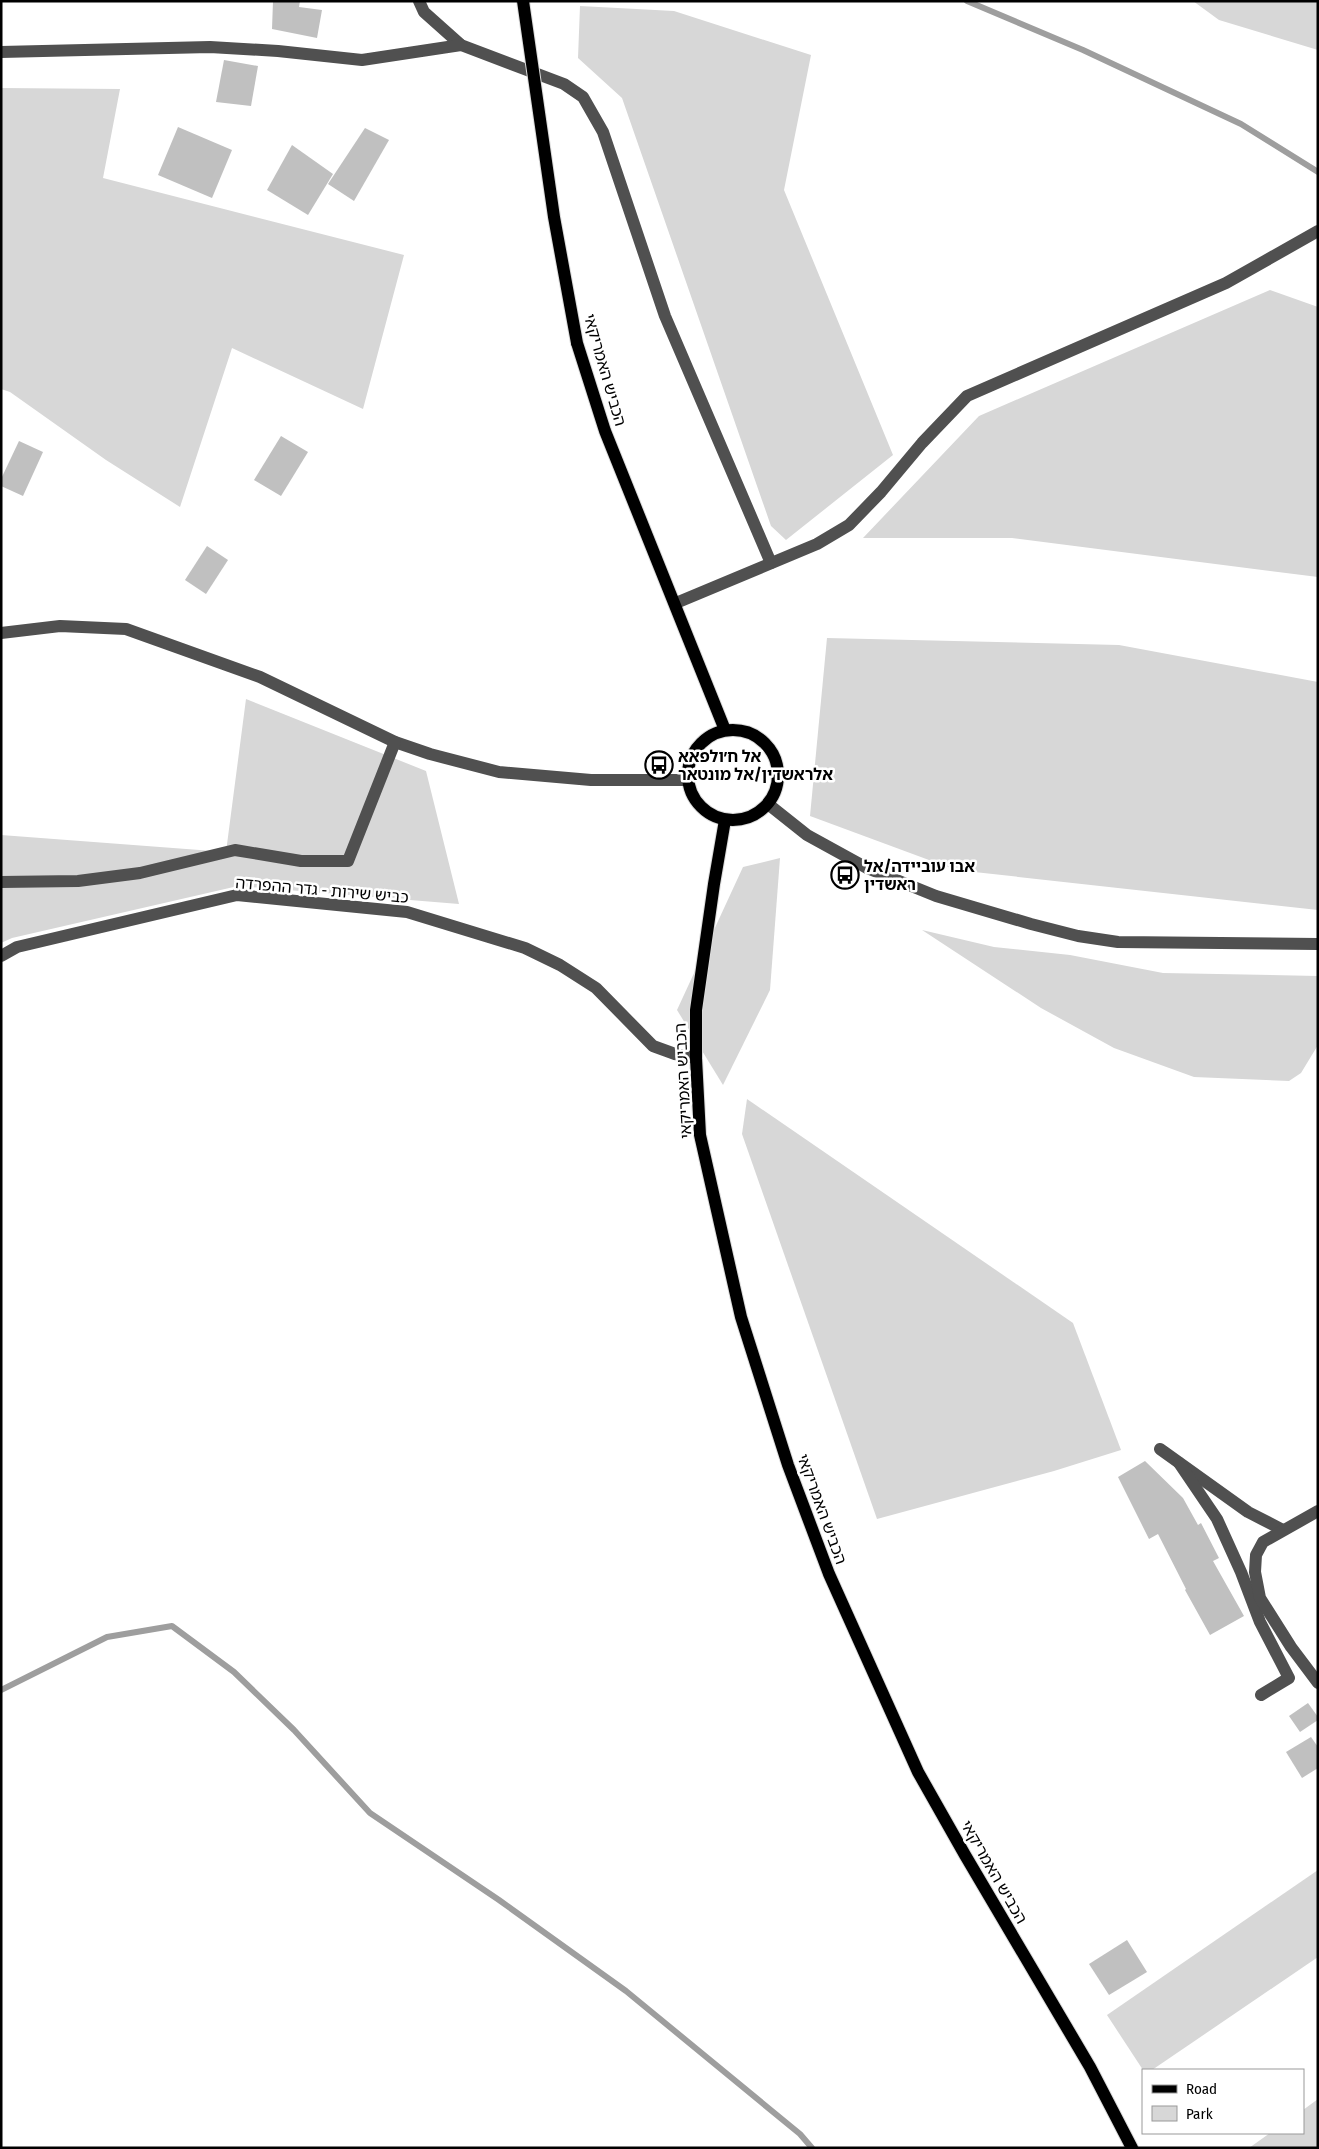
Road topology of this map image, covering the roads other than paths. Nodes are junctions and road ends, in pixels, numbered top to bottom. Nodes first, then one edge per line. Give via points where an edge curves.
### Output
1 (419, 1) edge
2 (523, 1) edge
3 (461, 45) junction
4 (1, 52) edge
5 (1318, 231) edge
6 (771, 563) junction
7 (676, 603) junction
8 (1, 633) edge
9 (726, 730) junction
10 (395, 742) junction
11 (687, 780) junction
12 (768, 804) junction
13 (725, 820) junction
14 (1, 882) edge
15 (1318, 944) edge
16 (1, 956) edge
17 (696, 1058) junction
18 (1160, 1449) dead end
19 (1179, 1463) junction
20 (1318, 1511) edge
21 (1283, 1530) junction
22 (1318, 1683) edge
23 (1261, 1695) dead end
24 (1132, 2148) edge

1 - 3 street via 424,12
2 - 7 main road, הכביש האמריקאי, bridge via 554,217 577,343 606,431
3 - 4 street via 362,60 210,47
3 - 6 street via 564,84 584,97 603,132 665,316
5 - 6 street via 1226,283 967,396 849,525 817,544
6 - 7 street
7 - 9 main road, הכביש האמריקאי
8 - 10 street via 60,626 126,628 260,677
9 - 11 main road via 701,742 688,766
9 - 12 main road via 741,730 756,736 768,746 776,760 776,790
10 - 11 street via 499,772 591,780
10 - 14 street via 348,861 301,861 235,850 140,873 78,881
11 - 13 main road via 699,807 711,816
12 - 13 main road via 749,818
12 - 15 street via 807,835 868,868 936,896 1078,936 1118,942
13 - 17 main road, הכביש האמריקאי via 696,1010
16 - 17 street, כביש שירות - גדר ההפרדה via 17,947 238,895 407,912 525,948 560,965 596,988 653,1046
17 - 24 main road, הכביש האמריקאי via 700,1135 742,1317 788,1466 829,1574 918,1772 1090,2067
18 - 19 street
19 - 21 street via 1248,1512
19 - 23 street via 1217,1519 1260,1622 1289,1678
20 - 21 street
21 - 22 street via 1263,1542 1256,1555 1255,1572 1260,1598

